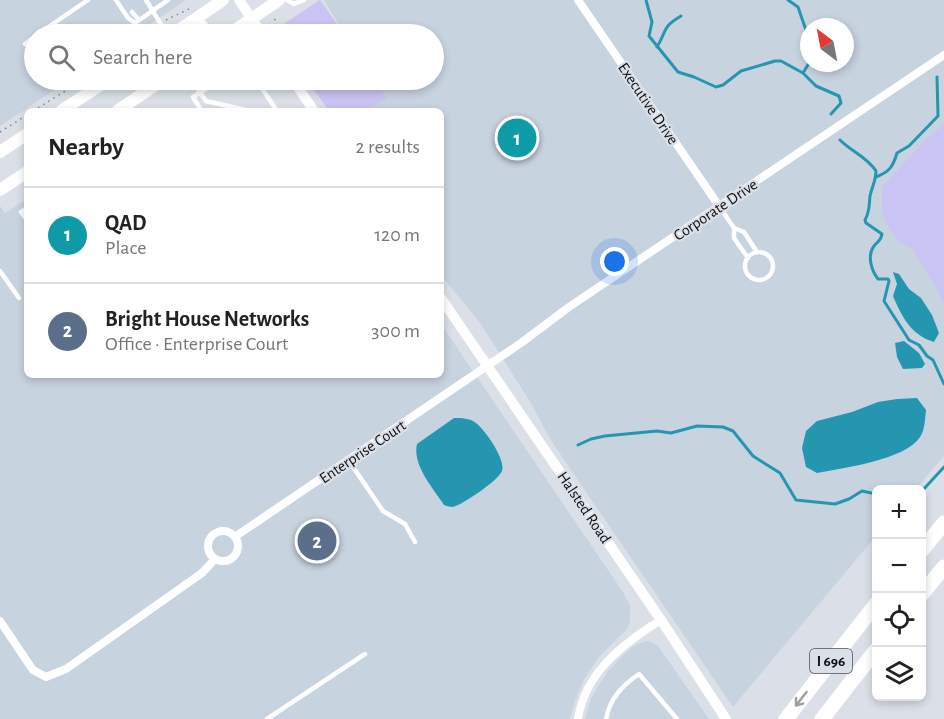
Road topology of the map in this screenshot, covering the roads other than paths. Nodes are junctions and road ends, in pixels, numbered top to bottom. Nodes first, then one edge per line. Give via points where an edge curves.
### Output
1 (88, 0) edge
2 (116, 0) edge
3 (146, 0) edge
4 (168, 0) edge
5 (223, 0) edge
6 (239, 0) edge
7 (279, 0) edge
8 (287, 0) edge
9 (304, 0) edge
10 (578, 0) edge
11 (153, 10) junction
12 (132, 12) dead end
13 (252, 19) junction
14 (140, 20) junction
15 (194, 20) junction
16 (53, 24) edge
17 (160, 24) edge
18 (188, 24) edge
19 (199, 24) edge
20 (244, 24) edge
21 (258, 24) edge
22 (944, 55) edge
23 (93, 90) edge
24 (148, 90) edge
25 (198, 90) edge
26 (205, 90) edge
27 (263, 90) edge
28 (299, 90) edge
29 (200, 93) junction
30 (66, 108) edge
31 (121, 108) edge
32 (200, 108) edge
33 (237, 108) edge
34 (275, 108) edge
35 (312, 108) edge
36 (24, 136) edge
37 (0, 152) edge
38 (24, 174) edge
39 (0, 190) edge
40 (719, 206) junction
41 (734, 228) junction
42 (757, 252) junction
43 (748, 258) junction
44 (0, 271) edge
45 (19, 298) dead end
46 (444, 302) edge
47 (488, 366) junction
48 (349, 461) junction
49 (944, 524) edge
50 (236, 536) junction
51 (415, 542) dead end
52 (926, 544) edge
53 (215, 559) junction
54 (944, 567) edge
55 (922, 593) edge
56 (872, 609) edge
57 (661, 620) junction
58 (0, 621) edge
59 (365, 654) dead end
60 (872, 655) edge
61 (724, 716) edge
62 (267, 719) edge
63 (578, 719) edge
64 (606, 719) edge
65 (676, 719) edge
66 (786, 719) edge
67 (822, 719) edge

1 - 16 lane
2 - 14 lane via 131,21
3 - 11 lane
4 - 11 lane
5 - 15 main road
6 - 13 street
7 - 13 main road
8 - 9 lane via 294,4
10 - 40 street, Executive Drive
11 - 14 lane
11 - 17 lane
12 - 14 lane
13 - 20 main road
13 - 21 street
15 - 18 main road
15 - 19 main road
22 - 40 street, Corporate Drive
23 - 30 main road
24 - 31 main road
25 - 29 lane
26 - 29 lane
27 - 34 lane
28 - 35 street
29 - 32 lane via 193,97
29 - 33 lane via 206,101
36 - 37 main road
38 - 39 main road
40 - 41 lane
40 - 47 street, Corporate Drive
41 - 42 lane via 744,232
41 - 43 lane via 734,238
42 - 43 lane
42 - 43 lane via 771,258 773,269 767,278 751,278 745,268
44 - 45 lane
46 - 47 street, Halsted Road
47 - 48 street, Enterprise Court
47 - 57 street, Halsted Road
48 - 50 street, Enterprise Court
48 - 51 lane via 383,511 405,525
49 - 52 highway
50 - 53 street via 237,554 227,561
50 - 53 street via 220,531 210,537 208,549
53 - 58 street via 202,573 66,669 46,677 33,670
54 - 55 highway
56 -> 66 highway, I 696
57 - 61 street, Halsted Road
57 - 63 street via 605,663 587,693
59 - 62 lane
60 - 67 highway, I 696
64 - 65 lane via 619,690 639,674

